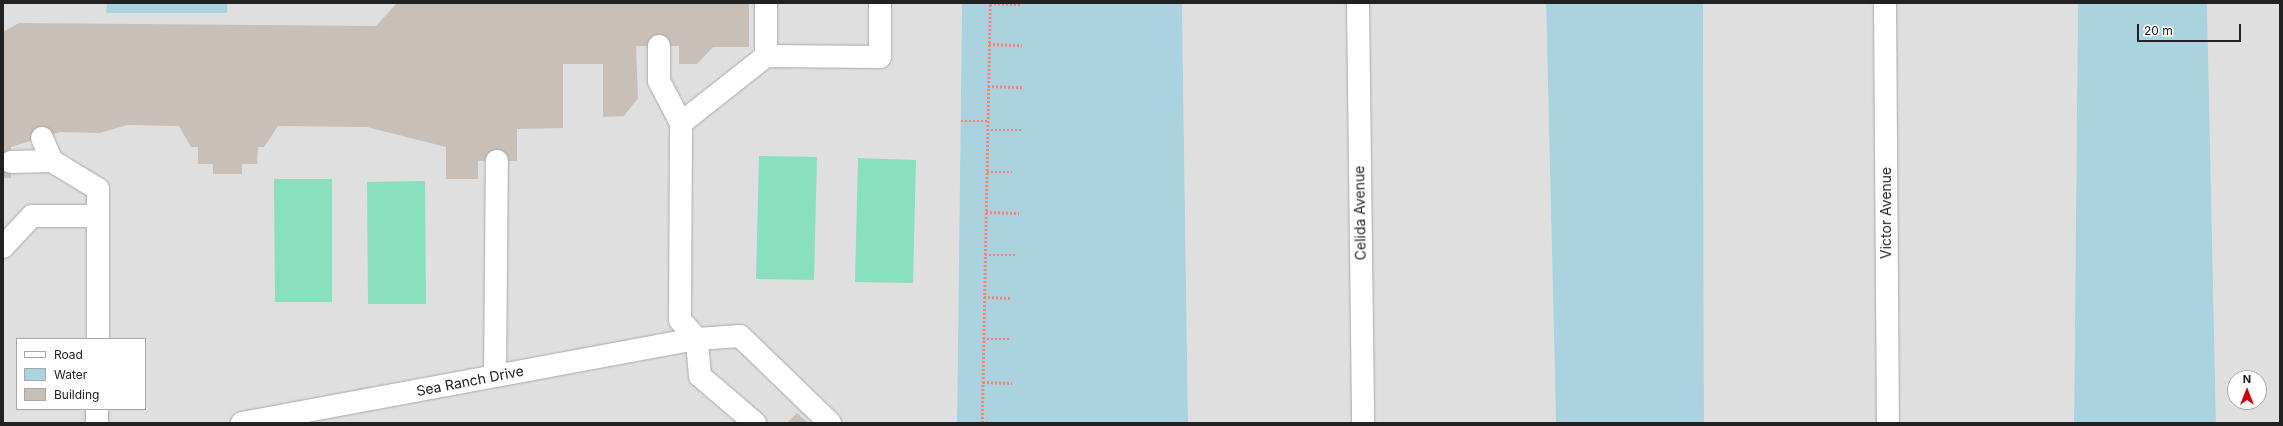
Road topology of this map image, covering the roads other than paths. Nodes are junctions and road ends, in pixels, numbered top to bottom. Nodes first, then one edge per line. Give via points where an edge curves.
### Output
1 (766, 3) edge
2 (880, 3) edge
3 (1358, 3) edge
4 (1885, 3) edge
5 (659, 46) dead end
6 (766, 56) junction
7 (681, 123) junction
8 (42, 138) dead end
9 (52, 161) junction
10 (497, 161) dead end
11 (11, 162) dead end
12 (98, 216) junction
13 (3, 247) edge
14 (98, 338) edge
15 (697, 339) junction
16 (495, 376) junction
17 (98, 410) edge
18 (97, 423) edge
19 (242, 423) edge
20 (755, 423) edge
21 (830, 423) edge
22 (1363, 423) edge
23 (1888, 423) edge

1 - 6 street
2 - 6 street via 880,57
3 - 22 street, Celida Avenue
4 - 23 street, Victor Avenue
5 - 7 street via 659,82
6 - 7 street
7 - 15 street via 680,320
8 - 9 street
9 - 11 street
9 - 12 street via 98,189
10 - 16 street
12 - 13 street via 32,216
12 - 14 street
15 - 16 street, Sea Ranch Drive
15 - 20 street via 700,376
15 - 21 street, Sea Ranch Drive via 740,336
16 - 19 street, Sea Ranch Drive
17 - 18 street

